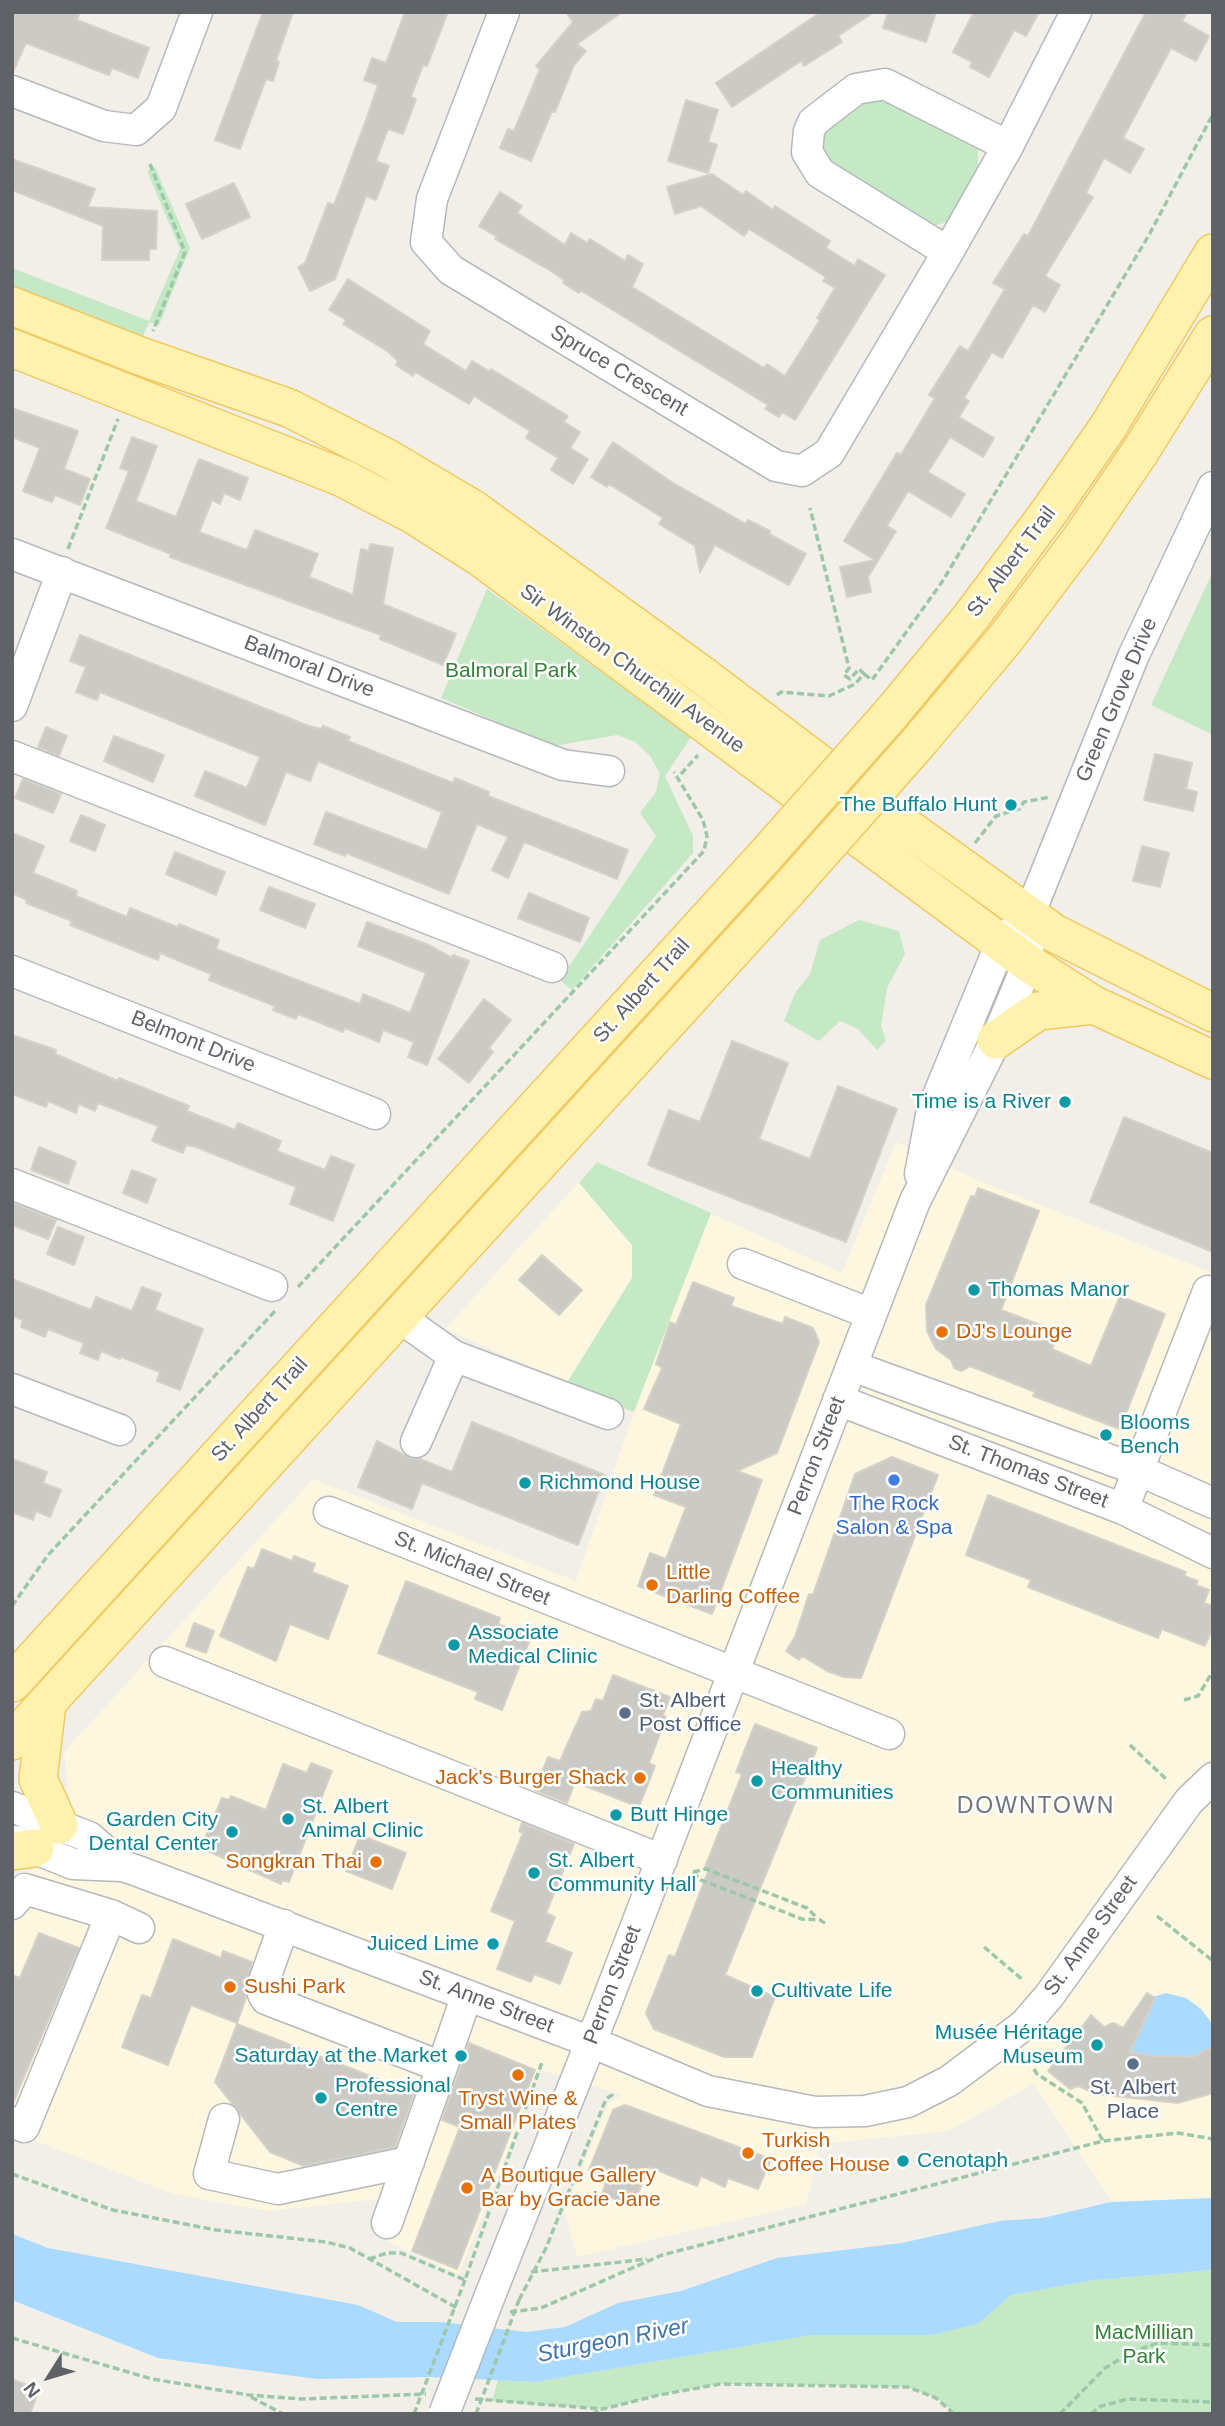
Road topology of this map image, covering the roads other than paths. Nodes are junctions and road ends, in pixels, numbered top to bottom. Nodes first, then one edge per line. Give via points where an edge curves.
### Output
1 (197, 12) edge
2 (504, 12) edge
3 (1076, 12) edge
4 (12, 91) edge
5 (1007, 146) junction
6 (948, 252) junction
7 (1213, 253) edge
8 (12, 306) edge
9 (1213, 335) edge
10 (12, 348) edge
11 (1213, 487) edge
12 (12, 554) edge
13 (65, 561) junction
14 (12, 706) edge
15 (12, 755) edge
16 (609, 771) dead end
17 (1029, 915) junction
18 (1014, 953) junction
19 (552, 967) dead end
20 (12, 971) edge
21 (1094, 1004) junction
22 (1213, 1013) edge
23 (996, 1041) junction
24 (1213, 1060) edge
25 (375, 1114) dead end
26 (12, 1184) edge
27 (915, 1201) junction
28 (743, 1264) dead end
29 (284, 1292) road end
30 (1210, 1292) edge
31 (872, 1314) junction
32 (399, 1317) junction
33 (454, 1356) junction
34 (852, 1366) junction
35 (12, 1389) edge
36 (520, 1400) dead end
37 (838, 1400) junction
38 (570, 1410) junction
39 (604, 1424) dead end
40 (120, 1430) dead end
41 (416, 1442) dead end
42 (1138, 1469) junction
43 (1213, 1503) edge
44 (1124, 1509) junction
45 (329, 1512) dead end
46 (1213, 1553) edge
47 (165, 1662) dead end
48 (734, 1673) junction
49 (15, 1678) edge
50 (47, 1704) junction
51 (889, 1734) dead end
52 (12, 1741) edge
53 (1213, 1778) edge
54 (12, 1807) edge
55 (30, 1841) edge
56 (662, 1860) junction
57 (12, 1905) edge
58 (111, 1915) junction
59 (284, 1925) junction
60 (139, 1928) dead end
61 (467, 1995) junction
62 (591, 2042) junction
63 (442, 2067) junction
64 (224, 2119) dead end
65 (12, 2122) edge
66 (409, 2162) junction
67 (387, 2223) dead end
68 (447, 2402) edge

1 - 4 street via 161,108 136,130 104,126
2 - 6 street, Spruce Crescent via 432,200 426,242 451,270 776,466 802,471 828,453
3 - 5 street, Spruce Crescent
5 - 6 street, Spruce Crescent
5 - 6 street via 885,84 856,89 813,122 807,152 820,173
7 - 49 main road, St. Albert Trail, bridge via 1108,427 1049,512 889,716
8 - 17 main road, Sir Winston Churchill Avenue via 289,408 473,509
9 - 32 main road, St. Albert Trail, bridge via 1080,540 1006,638 789,890
10 - 18 main road, Sir Winston Churchill Avenue via 343,478 412,514 481,558
11 - 17 street, Green Grove Drive via 1133,657
12 - 13 street, Balmoral Drive
13 - 14 street
13 - 16 street, Balmoral Drive via 563,765
15 - 19 street
17 - 18 street, Perron Street
17 - 22 main road, Sir Winston Churchill Avenue via 1108,962
18 - 21 main road, Sir Winston Churchill Avenue
18 - 23 street, Perron Street
18 - 27 street, Perron Street via 932,1110
20 - 25 street, Belmont Drive
21 - 23 main road via 1038,1012
21 - 24 main road, Sir Winston Churchill Avenue
23 - 27 street, Perron Street
26 - 29 street
27 - 31 street, Perron Street
28 - 31 street
30 - 42 street
31 - 34 street, Perron Street
32 - 33 street
32 - 50 main road, St. Albert Trail
33 - 38 street
33 - 41 street
34 - 37 street, Perron Street
34 - 42 street, St. Thomas Street
35 - 40 street
36 - 38 street
37 - 44 street, St. Thomas Street
37 - 48 street, Perron Street
38 - 39 street
42 - 43 street, St. Thomas Street
42 - 44 street
44 - 46 street, St. Thomas Street
45 - 48 street, St. Michael Street
47 - 56 street
48 - 51 street, St. Michael Street
48 - 56 street, Perron Street
50 - 52 main road, St. Albert Trail
50 - 55 main road
53 - 62 street, St. Anne Street via 1189,1801 1024,2025 949,2081 908,2102 865,2111 815,2112 762,2103 708,2091
54 - 55 street, St. Anne Street
55 - 59 street, St. Anne Street via 89,1837 122,1866
56 - 62 street, Perron Street
57 - 58 street via 25,1889
58 - 60 street
58 - 65 street via 24,2127
59 - 61 street, St. Anne Street
59 - 63 street via 263,1984 266,1999
61 - 62 street, St. Anne Street
61 - 63 street
62 - 68 street, Perron Street, bridge via 497,2303
63 - 66 street
64 - 66 street via 209,2174 278,2189
66 - 67 street

